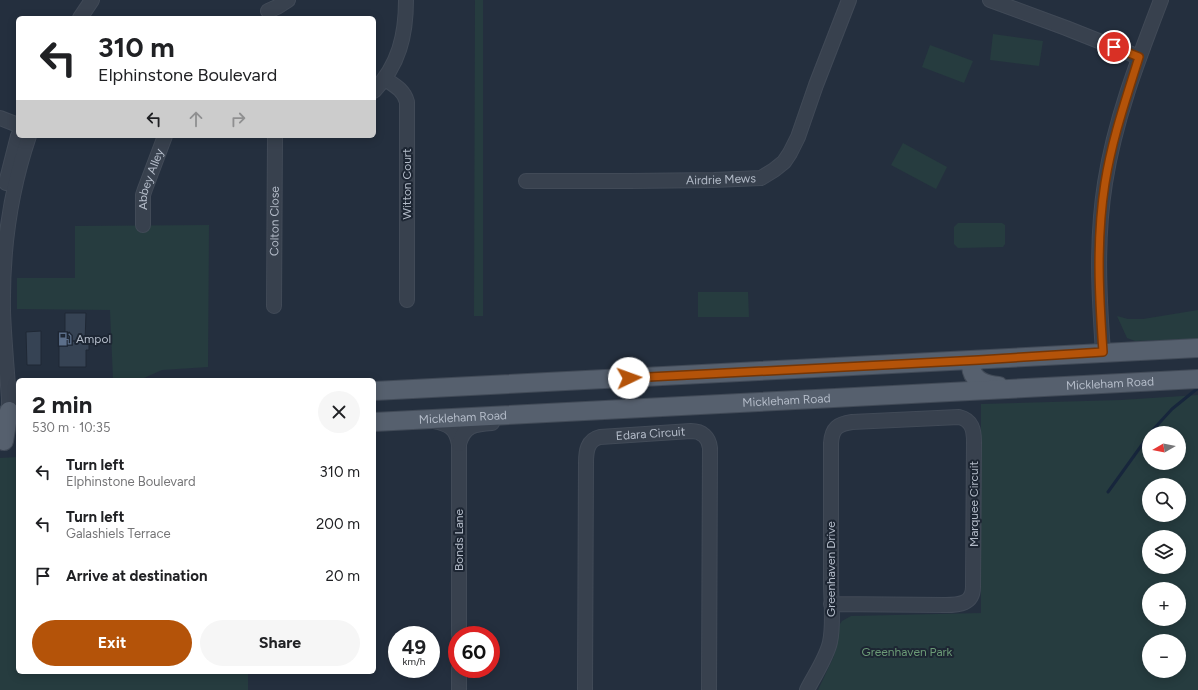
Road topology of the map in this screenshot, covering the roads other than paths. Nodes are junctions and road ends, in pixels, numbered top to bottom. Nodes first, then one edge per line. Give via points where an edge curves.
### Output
1 (92, 0) edge
2 (288, 0) edge
3 (406, 0) edge
4 (849, 0) edge
5 (990, 0) edge
6 (1161, 0) edge
7 (268, 11) dead end
8 (81, 16) edge
9 (1139, 57) junction
10 (385, 79) junction
11 (376, 89) edge
12 (0, 118) edge
13 (16, 124) edge
14 (17, 138) edge
15 (28, 138) edge
16 (164, 138) edge
17 (275, 138) edge
18 (526, 180) dead end
19 (0, 215) edge
20 (142, 225) dead end
21 (407, 300) dead end
22 (274, 306) dead end
23 (1198, 348) edge
24 (1103, 352) junction
25 (979, 360) junction
26 (1198, 379) edge
27 (1034, 388) junction
28 (376, 391) edge
29 (612, 410) junction
30 (7, 413) edge
31 (424, 420) junction
32 (376, 422) edge
33 (7, 441) edge
34 (831, 443) joint
35 (459, 444) junction
36 (831, 604) junction
37 (459, 626) edge
38 (459, 678) edge
39 (459, 690) edge
40 (585, 690) edge
41 (709, 690) edge
42 (807, 690) edge

1 - 8 street
2 - 7 street
3 - 10 street via 406,24 401,48
4 - 18 street, Airdrie Mews via 796,142 784,162 761,178
5 - 9 street
6 - 9 street
9 - 24 street via 1118,121 1105,183 1098,279
10 - 11 street
10 - 21 street, Witton Court via 402,90 407,102
12 - 13 street
14 - 19 street
15 - 30 street via 13,197 4,268 3,310 9,400
16 - 20 street, Abbey Alley via 145,188
17 - 22 street, Colton Close
23 - 24 main road
24 - 25 main road
25 - 27 main road via 972,364 971,368 976,378 982,382 989,385
25 - 28 main road
26 - 27 main road, Mickleham Road
27 - 29 main road, Mickleham Road
29 - 31 main road, Mickleham Road
29 - 35 street via 568,420 476,425 464,432
30 - 33 main road
31 - 32 main road, Mickleham Road
31 - 35 street via 452,428 456,432
34 - 36 street, Greenhaven Drive
34 - 36 street, Marquee Circuit via 832,435 837,428 852,422 959,417 970,423 974,434 973,587 970,599 951,605
35 - 37 street, Bonds Lane
36 - 42 street, Greenhaven Drive via 830,642
38 - 39 street
40 - 41 street, Edara Circuit via 588,447 593,440 600,437 691,431 700,432 705,436 710,452

